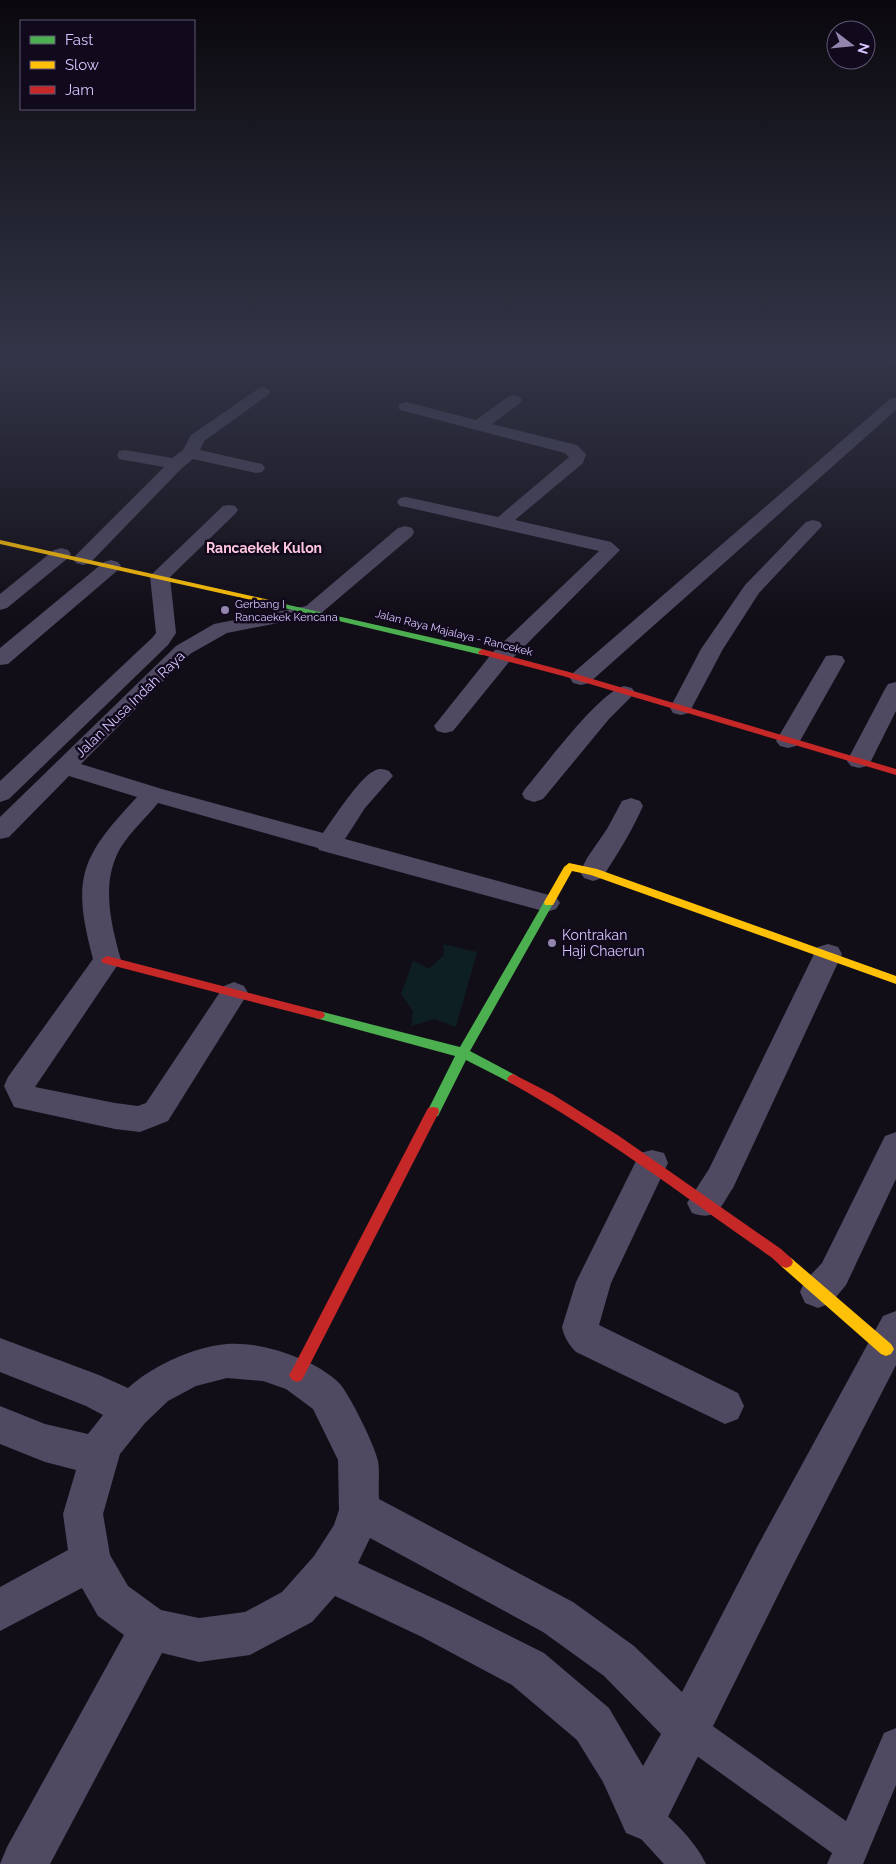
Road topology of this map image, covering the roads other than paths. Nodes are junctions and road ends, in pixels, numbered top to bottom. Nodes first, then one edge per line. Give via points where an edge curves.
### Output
1 (195, 441) edge
2 (539, 441) edge
3 (852, 441) edge
4 (125, 455) dead end
5 (183, 458) junction
6 (256, 468) dead end
7 (406, 502) dead end
8 (229, 510) dead end
9 (502, 523) junction
10 (812, 526) dead end
11 (405, 532) dead end
12 (0, 542) edge
13 (61, 554) junction
14 (83, 559) junction
15 (111, 566) junction
16 (160, 576) junction
17 (0, 604) edge
18 (312, 611) junction
19 (501, 657) junction
20 (0, 659) edge
21 (834, 661) dead end
22 (581, 678) junction
23 (896, 689) edge
24 (624, 693) junction
25 (681, 708) junction
26 (445, 726) dead end
27 (788, 741) junction
28 (859, 761) junction
29 (65, 767) junction
30 (896, 772) edge
31 (381, 776) dead end
32 (0, 794) edge
33 (153, 794) junction
34 (534, 794) dead end
35 (631, 806) dead end
36 (0, 831) edge
37 (328, 844) junction
38 (593, 872) junction
39 (547, 904) junction
40 (828, 954) junction
41 (107, 960) junction
42 (896, 980) edge
43 (234, 993) junction
44 (463, 1053) junction
45 (896, 1145) edge
46 (652, 1163) junction
47 (704, 1203) junction
48 (818, 1292) junction
49 (891, 1338) edge
50 (0, 1355) edge
51 (297, 1375) junction
52 (725, 1406) dead end
53 (132, 1410) junction
54 (0, 1425) edge
55 (99, 1456) junction
56 (359, 1510) junction
57 (90, 1561) junction
58 (329, 1571) junction
59 (0, 1610) edge
60 (151, 1629) junction
61 (688, 1729) junction
62 (896, 1745) edge
63 (643, 1816) junction
64 (849, 1855) edge
65 (24, 1864) edge
66 (688, 1864) edge

1 - 5 street
2 - 9 street via 570,449 578,454 577,459
3 - 22 street
4 - 5 street
5 - 6 street
5 - 14 street
7 - 9 street
8 - 16 street
9 - 19 street via 611,550
10 - 25 street via 752,588 712,649
11 - 18 street
12 - 13 street, Jalan Raya Majalaya - Rancekek
13 - 14 street, Jalan Raya Majalaya - Rancekek
13 - 17 street
14 - 15 street, Jalan Raya Majalaya - Rancekek
15 - 16 street, Jalan Raya Majalaya - Rancekek
15 - 20 street
16 - 18 street, Jalan Raya Majalaya - Rancekek
16 - 32 street, Jalan Nusa Indah Raya via 166,633 161,641
18 - 19 street, Jalan Raya Majalaya - Rancekek
18 - 29 street, Jalan Nusa Indah Raya via 221,628 183,650
19 - 22 street, Jalan Raya Majalaya - Rancekek
19 - 26 street
21 - 27 street
22 - 24 street, Jalan Raya Majalaya - Rancekek
23 - 28 street
24 - 25 street, Jalan Raya Majalaya - Rancekek
24 - 34 street via 601,714
25 - 27 street, Jalan Raya Majalaya - Rancekek
27 - 28 street, Jalan Raya Majalaya - Rancekek
28 - 30 street, Jalan Raya Majalaya - Rancekek
29 - 33 street
29 - 36 street, Jalan Nusa Indah Raya
31 - 37 street via 356,803
33 - 37 street
33 - 41 street via 107,848 98,873 94,899
35 - 38 street
37 - 39 street
38 - 39 street via 569,867
38 - 40 street
39 - 44 street
40 - 42 street
40 - 47 street via 720,1178
41 - 43 street
41 - 43 street via 25,1075 19,1086 25,1098 140,1119 157,1112
43 - 44 street
44 - 46 street via 587,1120
44 - 51 street
45 - 48 street via 834,1274
46 - 47 street
46 - 52 street via 594,1282 581,1332 590,1340
47 - 48 street via 776,1253
48 - 49 street
49 - 61 street
50 - 53 street via 99,1393
51 - 53 street via 263,1364 227,1362 190,1370 155,1388
51 - 56 street via 326,1396 343,1426 358,1460
53 - 55 street via 103,1444
54 - 55 street via 45,1443
55 - 57 street via 84,1514
56 - 58 street via 351,1535
56 - 61 street via 558,1617 619,1661
57 - 59 street
57 - 60 street via 113,1601
58 - 60 street via 297,1607 250,1633 199,1640
58 - 63 street via 528,1669 594,1724
60 - 65 street
61 - 63 street
61 - 64 lane
62 - 64 lane
63 - 66 lane

